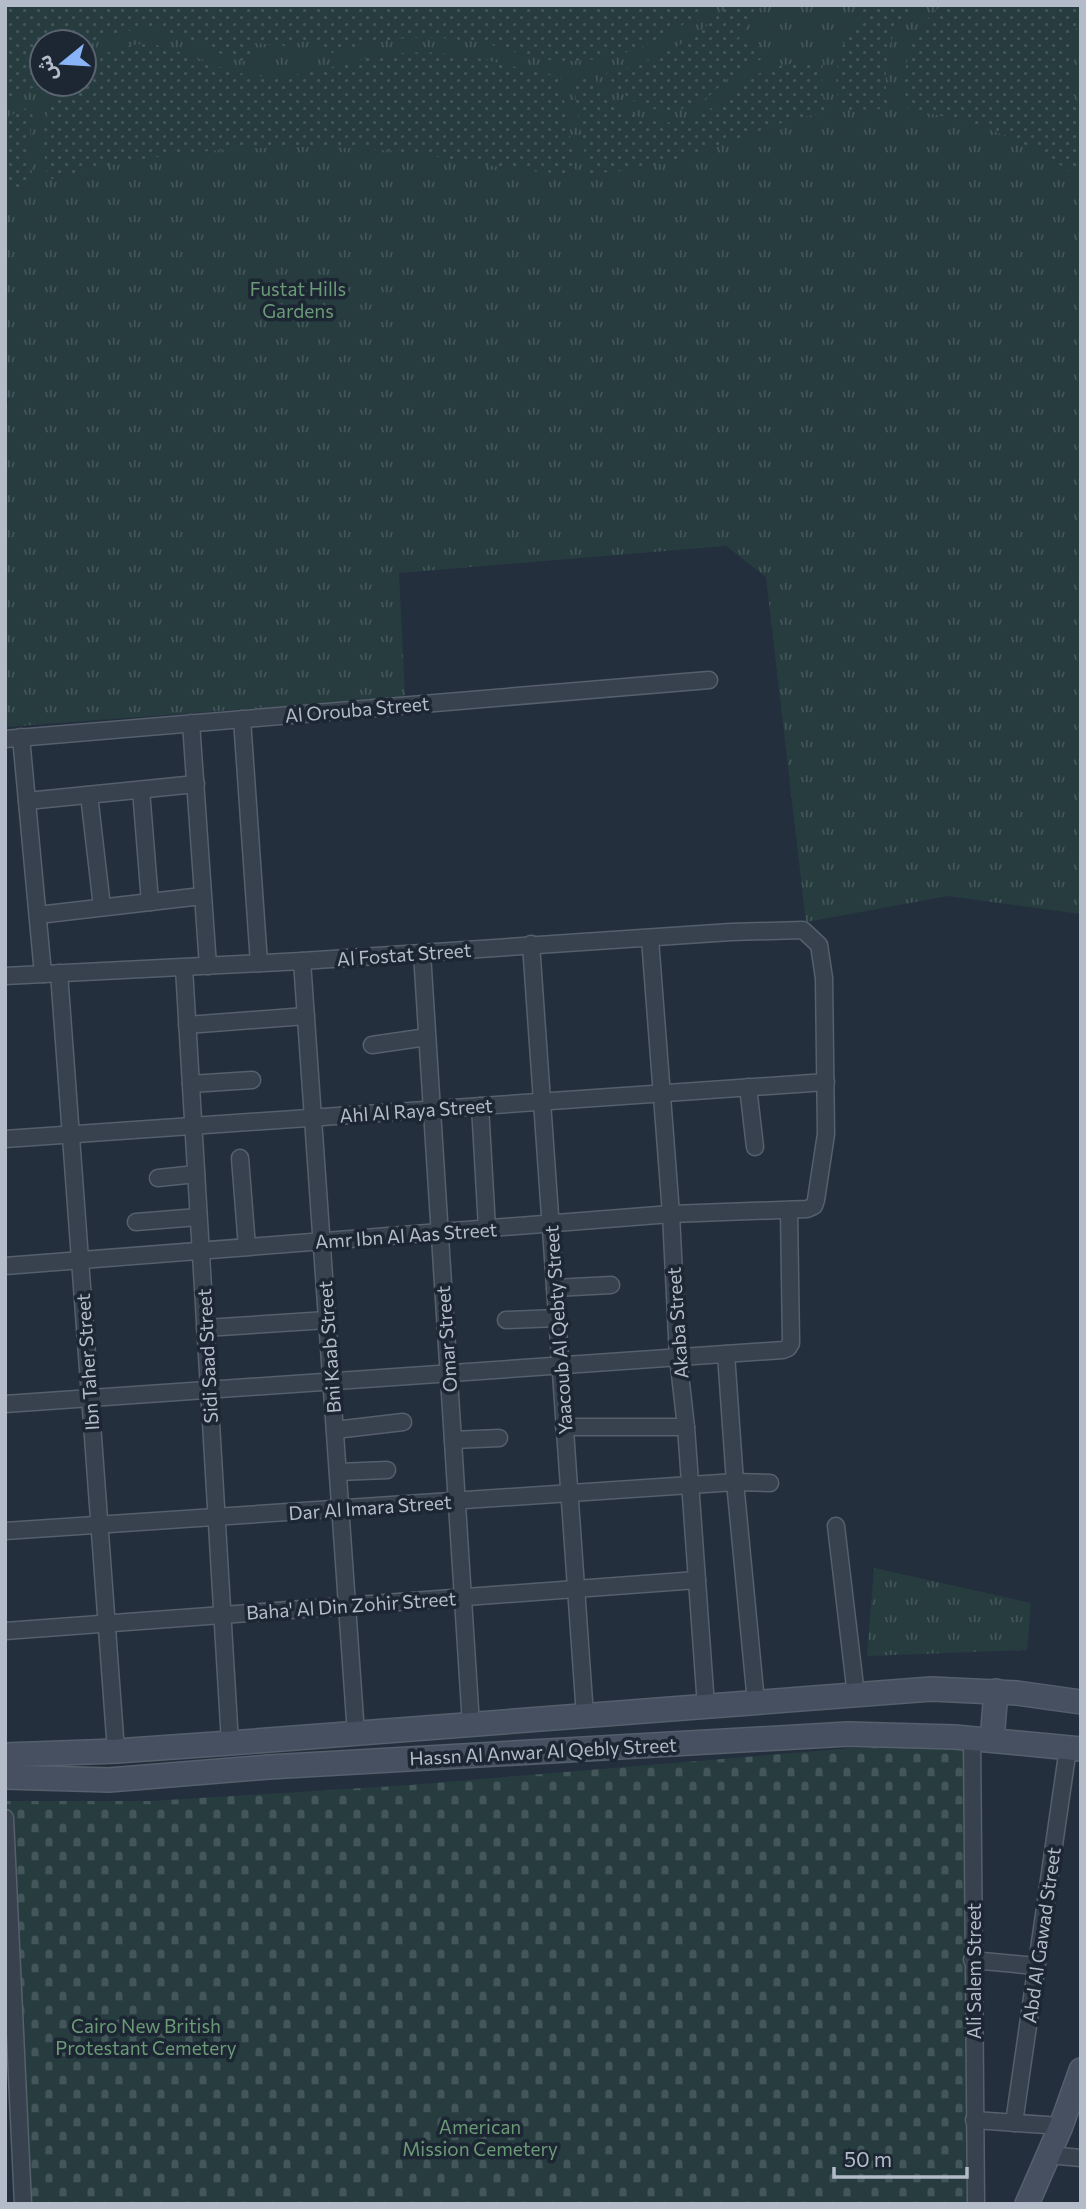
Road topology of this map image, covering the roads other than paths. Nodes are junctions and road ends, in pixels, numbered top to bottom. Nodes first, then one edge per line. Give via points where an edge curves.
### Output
1 (709, 680) dead end
2 (242, 719) junction
3 (191, 723) junction
4 (13, 738) edge
5 (196, 785) junction
6 (141, 790) junction
7 (89, 795) junction
8 (27, 801) junction
9 (202, 895) junction
10 (150, 902) junction
11 (102, 907) junction
12 (38, 915) junction
13 (650, 939) junction
14 (531, 944) junction
15 (422, 953) junction
16 (302, 961) junction
17 (260, 963) junction
18 (208, 966) junction
19 (184, 968) junction
20 (51, 973) junction
21 (5, 976) edge
22 (306, 1016) junction
23 (187, 1025) junction
24 (427, 1037) junction
25 (372, 1045) dead end
26 (252, 1080) dead end
27 (826, 1082) junction
28 (191, 1084) junction
29 (748, 1087) junction
30 (662, 1093) junction
31 (542, 1101) junction
32 (480, 1106) junction
33 (432, 1109) junction
34 (313, 1118) junction
35 (193, 1126) junction
36 (70, 1135) junction
37 (5, 1139) edge
38 (755, 1147) dead end
39 (240, 1158) dead end
40 (196, 1174) junction
41 (158, 1178) dead end
42 (789, 1210) junction
43 (671, 1214) junction
44 (198, 1217) junction
45 (136, 1222) dead end
46 (550, 1223) junction
47 (487, 1228) junction
48 (439, 1232) junction
49 (321, 1241) junction
50 (247, 1247) junction
51 (200, 1251) junction
52 (79, 1260) junction
53 (5, 1266) edge
54 (611, 1285) dead end
55 (555, 1288) junction
56 (557, 1318) junction
57 (327, 1320) junction
58 (506, 1320) dead end
59 (205, 1328) junction
60 (726, 1354) junction
61 (678, 1357) junction
62 (560, 1364) junction
63 (448, 1372) junction
64 (331, 1381) junction
65 (209, 1389) junction
66 (89, 1398) junction
67 (5, 1404) edge
68 (403, 1422) dead end
69 (564, 1427) junction
70 (686, 1427) junction
71 (335, 1430) junction
72 (499, 1438) dead end
73 (453, 1440) junction
74 (387, 1470) dead end
75 (338, 1472) junction
76 (735, 1482) junction
77 (770, 1483) dead end
78 (690, 1485) junction
79 (569, 1493) junction
80 (457, 1501) junction
81 (340, 1509) junction
82 (216, 1517) junction
83 (98, 1525) junction
84 (836, 1526) dead end
85 (5, 1531) edge
86 (697, 1580) junction
87 (576, 1589) junction
88 (463, 1597) junction
89 (347, 1606) junction
90 (222, 1615) junction
91 (105, 1623) junction
92 (5, 1630) edge
93 (996, 1692) junction
94 (856, 1695) junction
95 (1081, 1702) edge
96 (756, 1703) junction
97 (706, 1706) junction
98 (585, 1716) junction
99 (471, 1725) junction
100 (356, 1734) junction
101 (982, 1739) junction
102 (230, 1743) junction
103 (1074, 1749) edge
104 (116, 1751) junction
105 (5, 1755) edge
106 (5, 1777) edge
107 (5, 1818) edge
108 (972, 1960) junction
109 (1036, 1966) junction
110 (9, 1983) edge
111 (1081, 2070) edge
112 (974, 2120) junction
113 (1014, 2123) junction
114 (1061, 2126) junction
115 (1048, 2155) junction
116 (1081, 2158) edge
117 (13, 2172) edge
118 (23, 2204) edge
119 (976, 2204) edge
120 (1027, 2204) edge

1 - 2 street, Al Orouba Street
2 - 3 street, Al Orouba Street
2 - 17 street
3 - 4 street, Al Orouba Street
3 - 5 street
4 - 8 street, Ibn Taher Street
5 - 6 street
5 - 9 street
6 - 7 street
6 - 10 street
7 - 8 street
7 - 11 street
8 - 12 street, Ibn Taher Street
9 - 10 street
9 - 18 street
10 - 11 street
11 - 12 street
12 - 20 street, Ibn Taher Street
13 - 14 street, Al Fostat Street
13 - 27 street, Al Fostat Street via 803,930 819,945 824,978
13 - 30 street, Akaba Street
14 - 15 street, Al Fostat Street
14 - 31 street, Yaacoub Al Qebty Street
15 - 16 street, Al Fostat Street
15 - 24 street, Omar Street
16 - 17 street, Al Fostat Street
16 - 22 street, Bni Kaab Street
17 - 18 street, Al Fostat Street
18 - 19 street, Al Fostat Street
19 - 20 street, Al Fostat Street
19 - 23 street, Sidi Saad Street
20 - 21 street, Al Fostat Street
20 - 36 street, Ibn Taher Street
22 - 23 street
22 - 34 street, Bni Kaab Street
23 - 28 street, Sidi Saad Street
24 - 25 street
24 - 33 street, Omar Street
26 - 28 street
27 - 29 street, Ahl Al Raya Street
27 - 42 street, Amr Ibn Al Aas Street via 826,1134 816,1200 807,1209
28 - 35 street, Sidi Saad Street
29 - 30 street, Ahl Al Raya Street
29 - 38 street
30 - 31 street, Ahl Al Raya Street
30 - 43 street, Akaba Street
31 - 32 street, Ahl Al Raya Street
31 - 46 street, Yaacoub Al Qebty Street
32 - 33 street, Ahl Al Raya Street
32 - 47 street
33 - 34 street, Ahl Al Raya Street
33 - 48 street, Omar Street
34 - 35 street, Ahl Al Raya Street
34 - 49 street, Bni Kaab Street
35 - 36 street, Ahl Al Raya Street
35 - 40 street, Sidi Saad Street
36 - 37 street, Ahl Al Raya Street
36 - 52 street, Ibn Taher Street
39 - 50 street
40 - 41 street
40 - 44 street, Sidi Saad Street
42 - 43 street, Amr Ibn Al Aas Street
42 - 60 street via 788,1348
43 - 46 street, Amr Ibn Al Aas Street
43 - 61 street, Akaba Street
44 - 45 street
44 - 51 street, Sidi Saad Street
46 - 47 street, Amr Ibn Al Aas Street
46 - 55 street, Yaacoub Al Qebty Street
47 - 48 street, Amr Ibn Al Aas Street
48 - 49 street, Amr Ibn Al Aas Street
48 - 63 street, Omar Street
49 - 50 street, Amr Ibn Al Aas Street
49 - 57 street, Bni Kaab Street
50 - 51 street, Amr Ibn Al Aas Street
51 - 52 street, Amr Ibn Al Aas Street
51 - 59 street, Sidi Saad Street
52 - 53 street, Amr Ibn Al Aas Street
52 - 66 street, Ibn Taher Street
54 - 55 street
55 - 56 street, Yaacoub Al Qebty Street
56 - 58 street
56 - 62 street, Yaacoub Al Qebty Street
57 - 59 street
57 - 64 street, Bni Kaab Street
59 - 65 street, Sidi Saad Street
60 - 61 street
60 - 76 street
61 - 62 street
61 - 70 street, Akaba Street
62 - 63 street
62 - 69 street, Yaacoub Al Qebty Street
63 - 64 street
63 - 73 street, Omar Street
64 - 65 street
64 - 71 street, Bni Kaab Street
65 - 66 street
65 - 82 street, Sidi Saad Street
66 - 67 street
66 - 83 street, Ibn Taher Street
68 - 71 street
69 - 70 street
69 - 79 street, Yaacoub Al Qebty Street
70 - 78 street, Akaba Street
71 - 75 street, Bni Kaab Street
72 - 73 street
73 - 80 street, Omar Street
74 - 75 street
75 - 81 street, Bni Kaab Street
76 - 77 street, Dar Al Imara Street
76 - 78 street, Dar Al Imara Street
76 - 96 street
78 - 79 street, Dar Al Imara Street
78 - 86 street, Akaba Street
79 - 80 street, Dar Al Imara Street
79 - 87 street, Yaacoub Al Qebty Street
80 - 81 street, Dar Al Imara Street
80 - 88 street, Omar Street
81 - 82 street, Dar Al Imara Street
81 - 89 street, Bni Kaab Street
82 - 83 street, Dar Al Imara Street
82 - 90 street, Sidi Saad Street
83 - 85 street, Dar Al Imara Street
83 - 91 street, Ibn Taher Street
84 - 94 street
86 - 87 street, Baha' Al Din Zohir Street
86 - 97 street, Akaba Street
87 - 88 street, Baha' Al Din Zohir Street
87 - 98 street, Yaacoub Al Qebty Street
88 - 89 street, Baha' Al Din Zohir Street
88 - 99 street, Omar Street
89 - 90 street, Baha' Al Din Zohir Street
89 - 100 street, Bni Kaab Street
90 - 91 street, Baha' Al Din Zohir Street
90 - 102 street, Sidi Saad Street
91 - 92 street, Baha' Al Din Zohir Street
91 - 104 street, Ibn Taher Street
93 - 94 main road, Hassn Al Anwar Al Qebly Street via 931,1689
93 - 95 main road, Hassn Al Anwar Al Qebly Street
93 - 101 main road
94 - 96 main road, Hassn Al Anwar Al Qebly Street
96 - 97 main road, Hassn Al Anwar Al Qebly Street
97 - 98 main road, Hassn Al Anwar Al Qebly Street
98 - 99 main road, Hassn Al Anwar Al Qebly Street
99 - 100 main road, Hassn Al Anwar Al Qebly Street
100 - 102 main road, Hassn Al Anwar Al Qebly Street
101 - 103 main road, Hassn Al Anwar Al Qebly Street
101 - 106 main road, Hassn Al Anwar Al Qebly Street via 806,1735 109,1780
101 - 108 street, Ali Salem Street
102 - 104 main road, Hassn Al Anwar Al Qebly Street
103 - 109 street, Abd Al Gawad Street
104 - 105 main road, Hassn Al Anwar Al Qebly Street
107 - 110 street
108 - 109 street
108 - 112 street, Ali Salem Street
109 - 113 street, Abd Al Gawad Street
110 - 117 street
111 - 114 main road
112 - 113 street
112 - 119 street, Ali Salem Street
113 - 114 street
114 - 115 main road
115 - 116 street
115 - 120 main road
117 - 118 street

